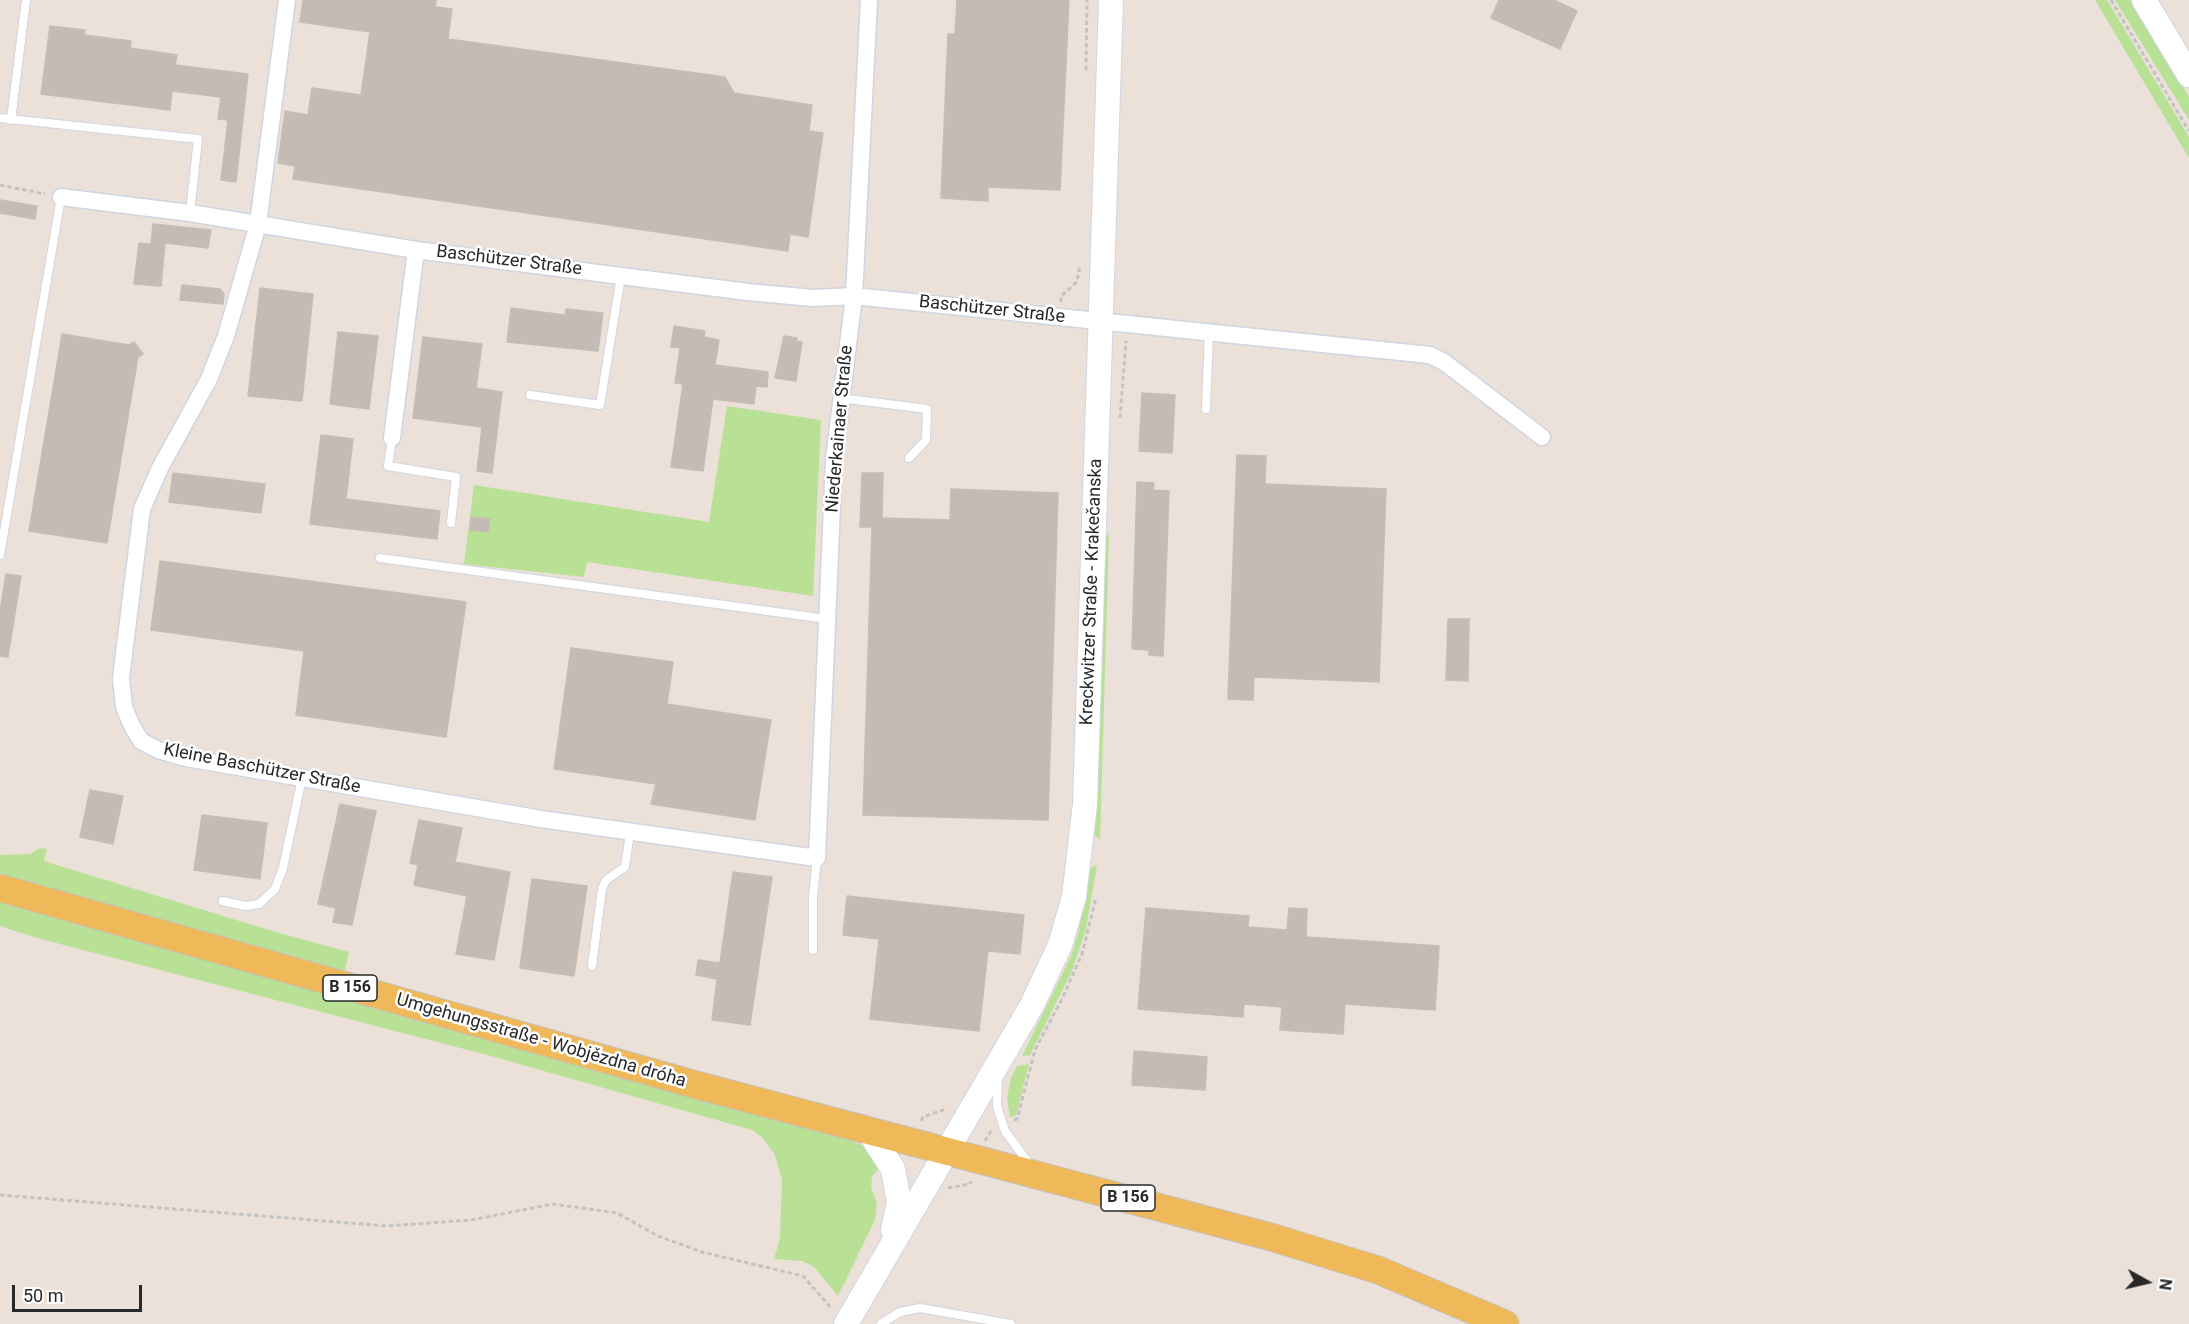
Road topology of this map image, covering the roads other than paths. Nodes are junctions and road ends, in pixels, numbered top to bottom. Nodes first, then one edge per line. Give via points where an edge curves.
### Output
1 (26, 0) edge
2 (286, 0) edge
3 (869, 0) edge
4 (1111, 0) edge
5 (2144, 0) edge
6 (2189, 75) edge
7 (0, 118) edge
8 (11, 120) junction
9 (61, 197) joint
10 (190, 213) junction
11 (258, 224) junction
12 (416, 250) junction
13 (621, 276) junction
14 (854, 296) junction
15 (1100, 321) junction
16 (1209, 332) junction
17 (530, 395) dead end
18 (840, 398) junction
19 (1206, 409) dead end
20 (1542, 437) dead end
21 (392, 438) joint
22 (909, 458) dead end
23 (451, 523) dead end
24 (0, 555) edge
25 (380, 558) dead end
26 (827, 619) junction
27 (302, 778) junction
28 (630, 833) junction
29 (817, 858) junction
30 (0, 888) edge
31 (223, 901) dead end
32 (813, 950) dead end
33 (592, 966) dead end
34 (1002, 1058) junction
35 (868, 1130) junction
36 (945, 1150) junction
37 (1037, 1174) junction
38 (891, 1243) junction
39 (840, 1318) edge
40 (881, 1324) edge
41 (1011, 1324) edge
42 (1505, 1324) edge

1 - 8 lane
2 - 11 street
3 - 14 street, Niederkainaer Straße
4 - 15 street, Kreckwitzer Straße - Krakečanska
5 - 6 street
7 - 8 lane
8 - 10 lane via 198,139
9 - 10 street, Baschützer Straße
9 - 24 lane
10 - 11 street, Baschützer Straße
11 - 12 street, Baschützer Straße
11 - 27 street, Kleine Baschützer Straße via 226,336 209,379 142,509 121,678 124,707 141,741 186,758
12 - 13 street, Baschützer Straße
12 - 21 street, Baschützer Straße
13 - 14 street, Baschützer Straße via 813,298
13 - 17 lane via 600,405
14 - 15 street, Baschützer Straße
14 - 18 street, Niederkainaer Straße
15 - 16 street, Baschützer Straße
15 - 34 street, Kreckwitzer Straße - Krakečanska via 1098,475 1081,853 1060,945
16 - 19 lane
16 - 20 street, Baschützer Straße via 1430,355
18 - 22 lane via 927,409 926,440
18 - 26 street, Niederkainaer Straße
21 - 23 lane via 388,466 456,477
25 - 26 lane
26 - 29 street, Niederkainaer Straße
27 - 28 street, Kleine Baschützer Straße
27 - 31 lane via 275,889 260,904 245,906
28 - 29 street, Kleine Baschützer Straße
28 - 33 lane via 625,867 606,880 602,889
29 - 32 lane
30 - 35 main road, Umgehungsstraße - Wobjězdna dróha / B 156
34 - 36 street, Kreckwitzer Straße - Krakečanska
34 - 37 lane via 997,1106 1012,1142
35 - 36 main road, Umgehungsstraße - Wobjězdna dróha / B 156
35 - 38 street via 893,1169 898,1202
36 - 37 main road, B 156
36 - 38 street
37 - 42 main road, B 156 via 1378,1270
38 - 39 street
40 - 41 lane via 900,1312 920,1308

